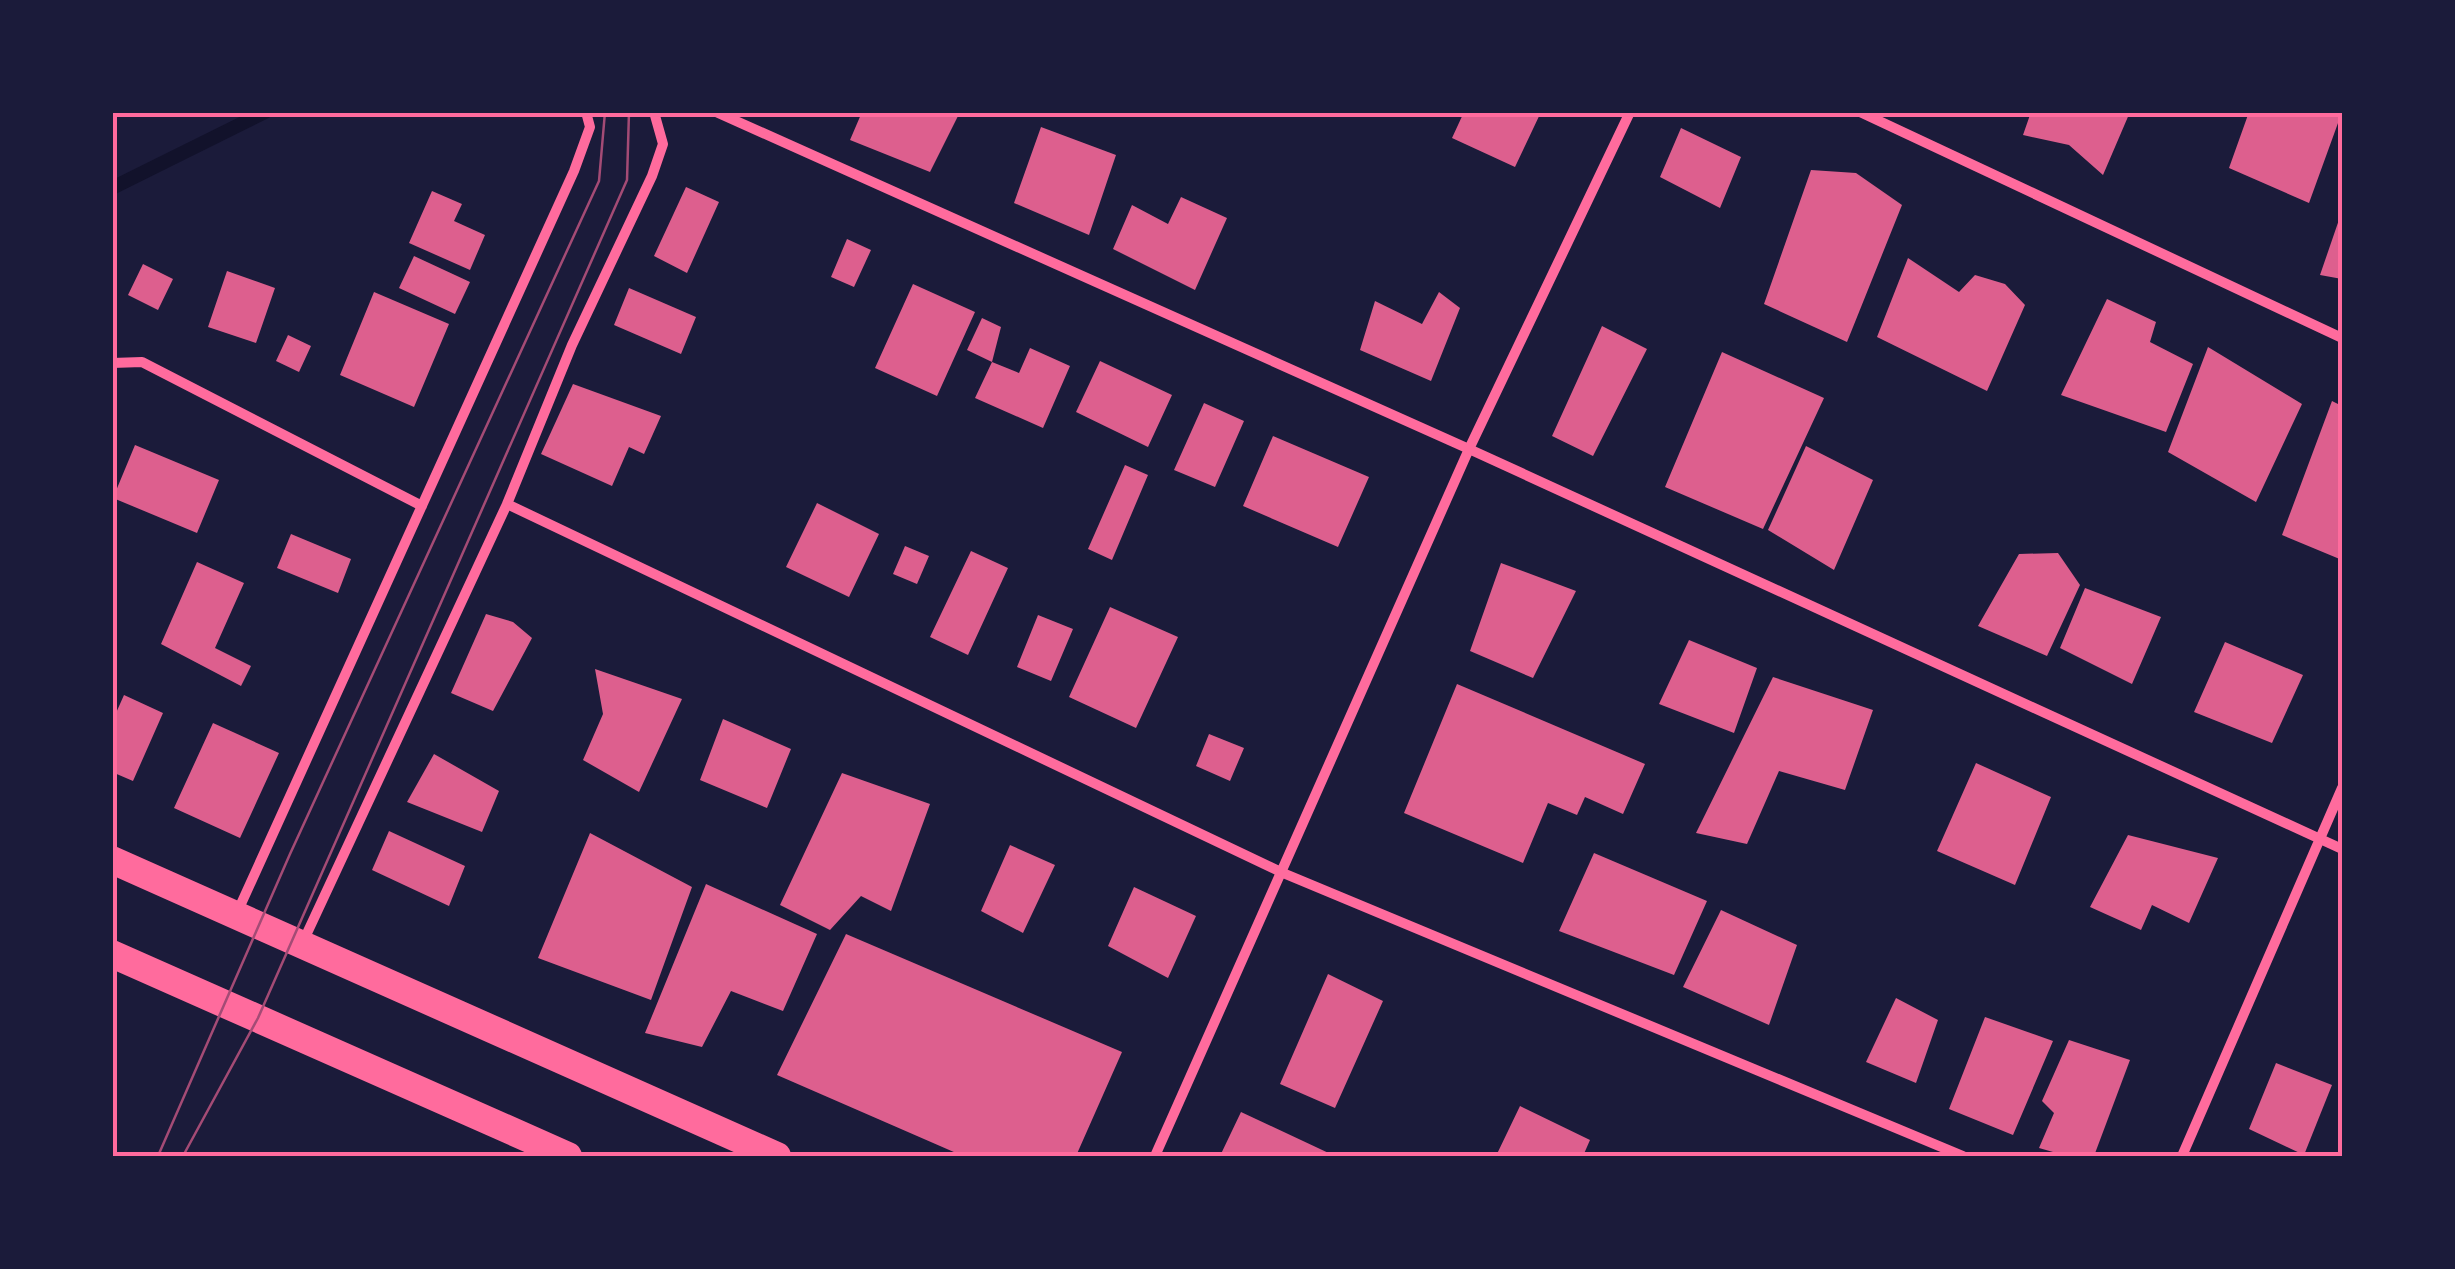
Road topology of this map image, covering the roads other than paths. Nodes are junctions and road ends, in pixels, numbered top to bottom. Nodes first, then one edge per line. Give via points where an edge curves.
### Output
1 (586, 112) edge
2 (654, 112) edge
3 (716, 112) edge
4 (1630, 112) edge
5 (1860, 112) edge
6 (2342, 338) edge
7 (112, 363) edge
8 (1469, 449) junction
9 (508, 504) junction
10 (422, 506) junction
11 (2342, 788) edge
12 (2323, 841) junction
13 (2342, 849) edge
14 (112, 860) edge
15 (1283, 872) junction
16 (236, 915) junction
17 (301, 944) junction
18 (112, 954) edge
19 (568, 1156) edge
20 (776, 1156) edge
21 (1154, 1156) edge
22 (1963, 1156) edge
23 (2182, 1156) edge

1 - 10 street via 590,127 574,171
2 - 9 street via 662,144 652,176 572,345
3 - 8 street
4 - 8 street
5 - 6 street
7 - 10 street via 142,362
8 - 12 street
8 - 15 street
9 - 15 street
9 - 17 street
10 - 16 street
11 - 12 street
12 - 13 street
12 - 23 street
14 - 16 highway
15 - 21 street
15 - 22 street
16 - 17 highway
17 - 20 highway
18 - 19 highway

